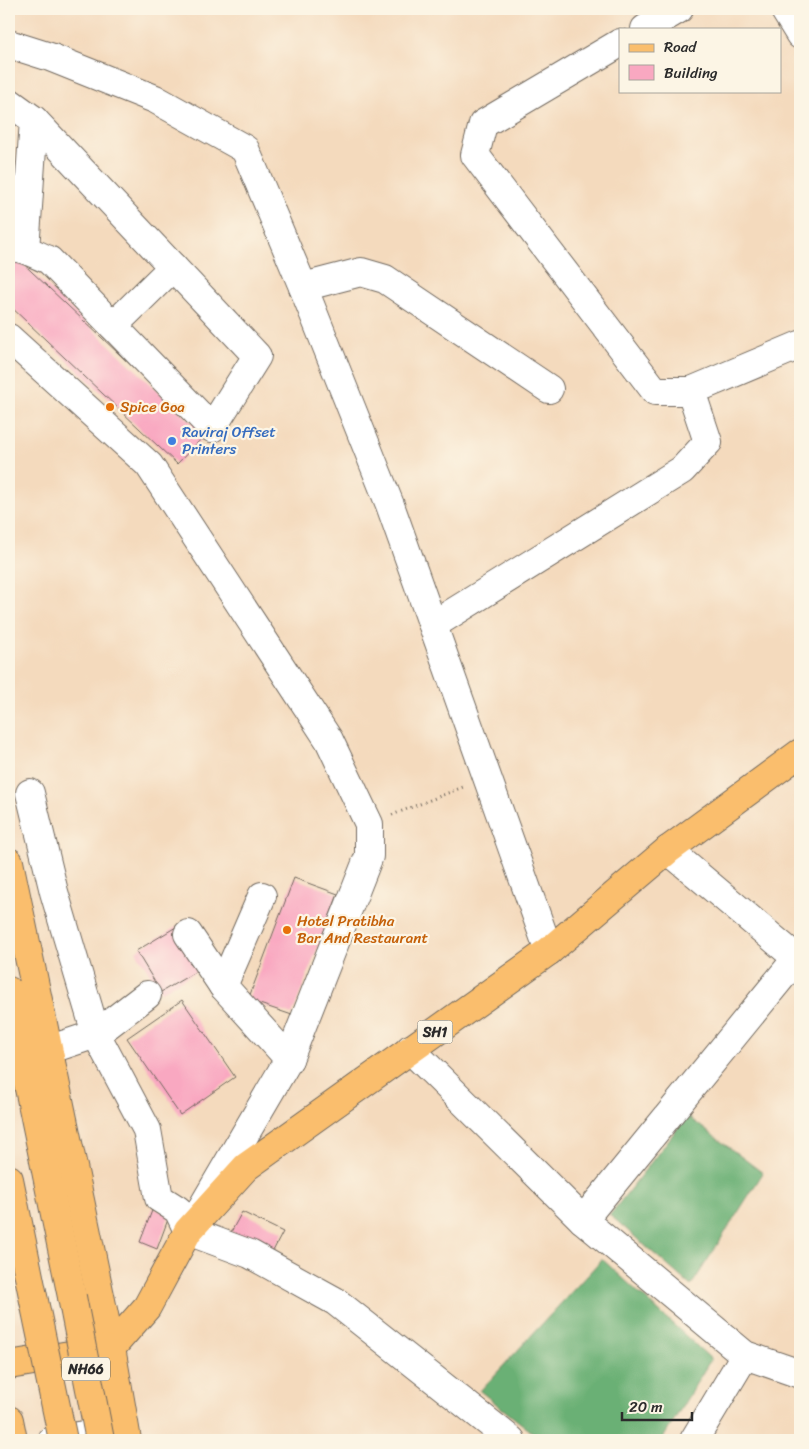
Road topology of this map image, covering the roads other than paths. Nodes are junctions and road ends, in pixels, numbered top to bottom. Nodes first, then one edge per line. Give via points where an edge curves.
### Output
1 (784, 9) edge
2 (800, 35) edge
3 (9, 44) edge
4 (619, 44) edge
5 (9, 102) edge
6 (34, 120) junction
7 (17, 248) edge
8 (173, 267) junction
9 (304, 287) junction
10 (113, 326) junction
11 (9, 338) edge
12 (800, 345) edge
13 (549, 389) dead end
14 (692, 391) junction
15 (433, 625) junction
16 (800, 752) edge
17 (30, 793) dead end
18 (668, 850) junction
19 (9, 862) edge
20 (262, 896) dead end
21 (188, 934) dead end
22 (549, 950) junction
23 (798, 960) edge
24 (223, 986) junction
25 (9, 991) edge
26 (147, 995) dead end
27 (96, 1034) junction
28 (410, 1049) junction
29 (48, 1050) junction
30 (288, 1059) junction
31 (9, 1179) edge
32 (583, 1220) junction
33 (188, 1230) junction
34 (111, 1348) junction
35 (745, 1355) junction
36 (9, 1365) edge
37 (800, 1374) edge
38 (9, 1420) edge
39 (126, 1435) edge
40 (13, 1440) edge
41 (52, 1440) edge
42 (63, 1440) edge
43 (100, 1440) edge
44 (511, 1440) edge
45 (694, 1440) edge

1 - 2 street
3 - 9 street via 155,99 245,149
4 - 14 street via 482,124 475,155 655,391
5 - 6 street
6 - 7 street
6 - 8 street
7 - 10 street via 48,260
8 - 10 street
8 - 10 street via 258,356 212,428
9 - 13 street via 361,272 385,279
9 - 15 street via 390,505
11 - 30 street via 149,465 329,740 368,824 368,856
12 - 14 street
14 - 15 street via 708,442 682,470
15 - 22 street
16 - 18 main road, SH1
17 - 27 street via 54,892
18 - 22 main road, SH1
18 - 23 street
19 - 29 main road
20 - 24 street
21 - 24 street
22 - 28 main road, SH1
23 - 32 street
24 - 30 street
25 - 43 main road, NH66, bridge
26 - 27 street
27 - 29 street
27 - 33 street via 147,1130 159,1198 178,1210
28 - 32 street
28 - 33 main road, SH1 via 246,1167
29 - 34 main road
30 - 33 street
31 - 42 main road, NH66, bridge
32 - 35 street
33 - 34 main road, SH1 via 147,1307
33 - 44 street via 250,1254 335,1301
34 - 36 main road
34 - 39 main road
35 - 37 street
35 - 45 street
38 - 40 main road
39 - 41 street

